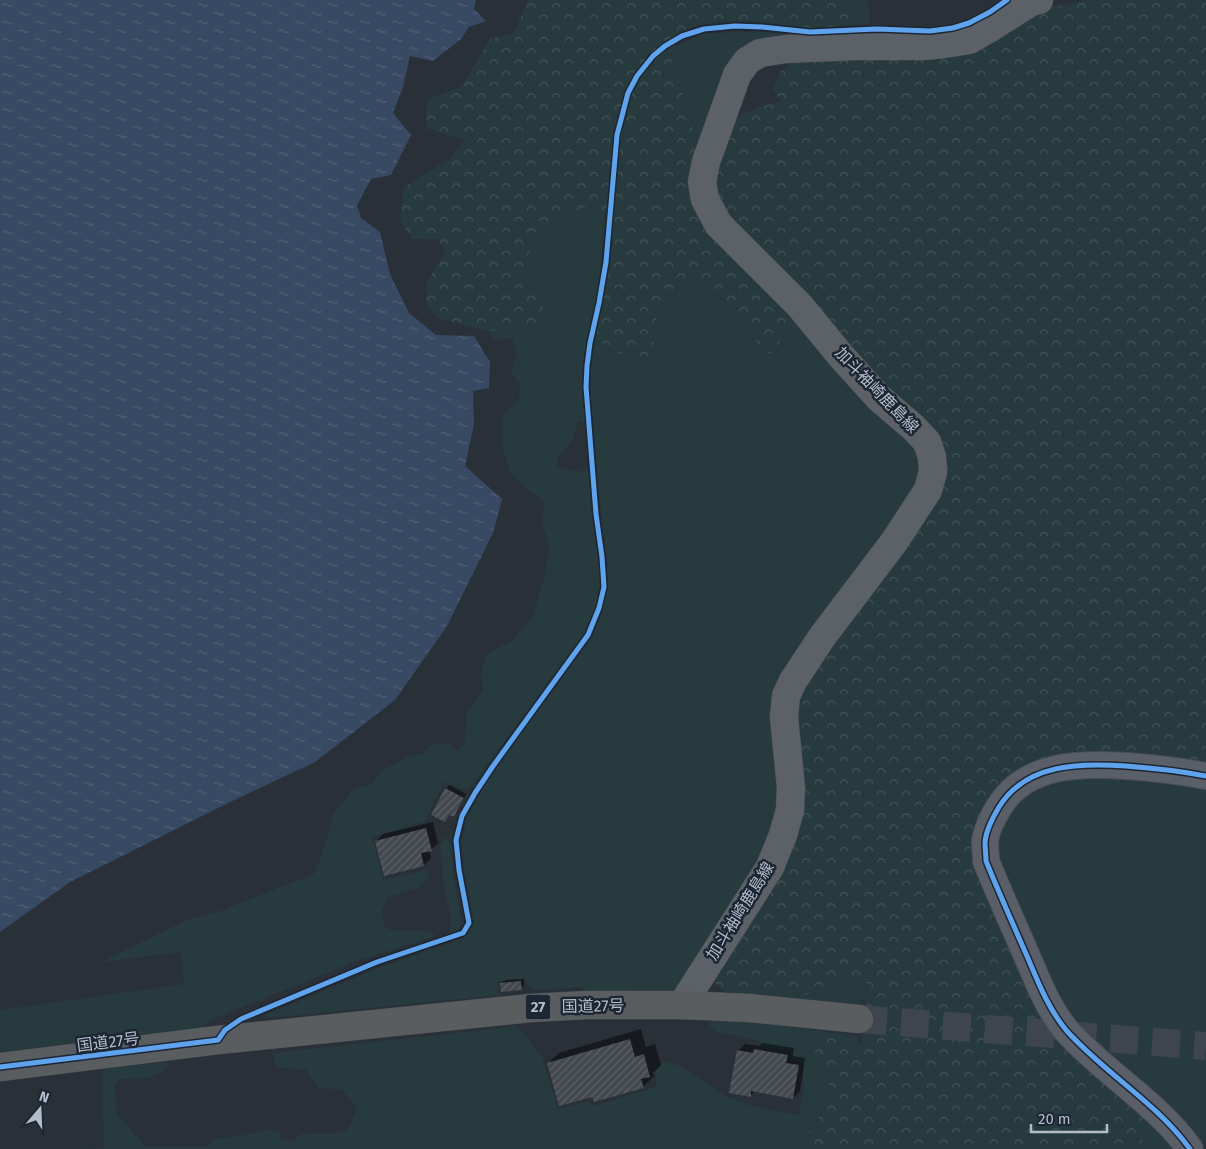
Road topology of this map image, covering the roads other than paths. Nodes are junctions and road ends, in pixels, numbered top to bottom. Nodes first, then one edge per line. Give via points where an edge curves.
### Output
1 (1038, 0) edge
2 (1206, 776) edge
3 (682, 1005) junction
4 (859, 1020) tunnel mouth
5 (0, 1067) edge
6 (1190, 1149) edge

1 - 3 main road, 加斗袖崎鹿島線 via 969,40 923,46 795,48 760,53 747,61 737,75 706,162 702,182 704,199 718,224 800,306 879,398 927,442 934,472 928,490 894,542 792,681 786,696 784,717 791,788 790,810 783,835 770,867
2 - 6 street via 1103,764 1067,766 1041,772 1021,782 1005,797 993,816 985,840 986,861 1049,1006 1085,1049 1156,1110
3 - 4 highway, 国道27号 / 27 via 749,1008
3 - 5 highway, 国道27号 / 27 via 522,1008

